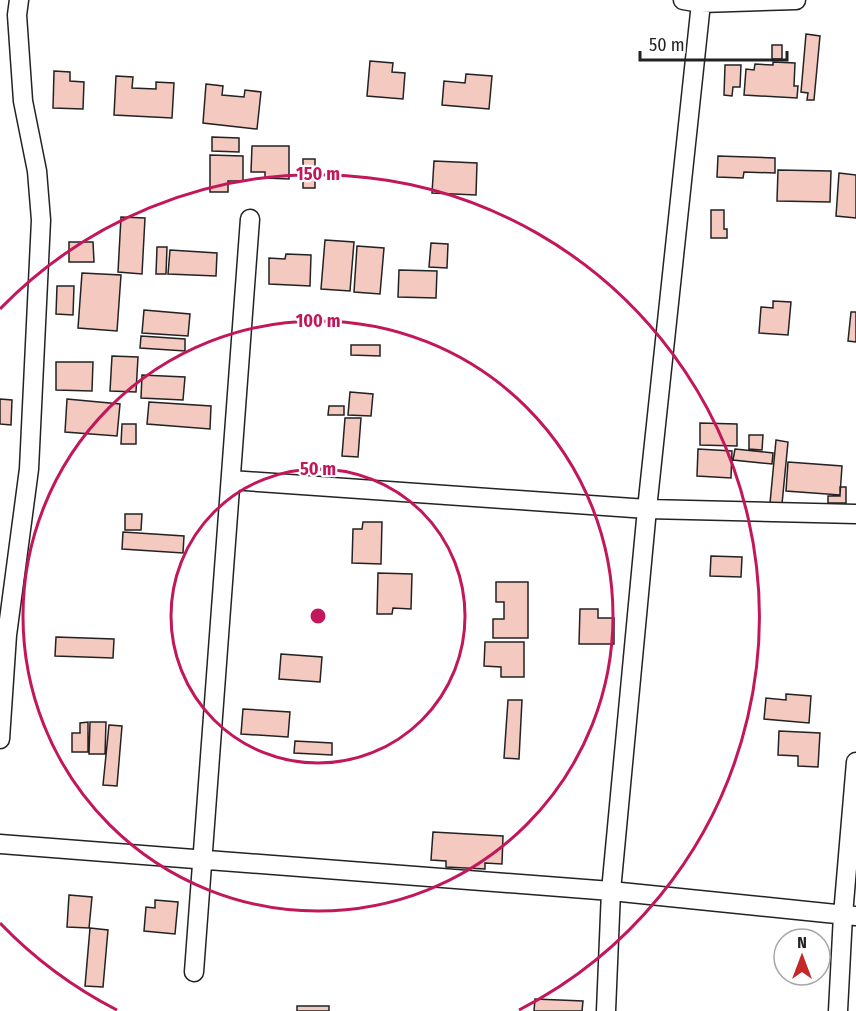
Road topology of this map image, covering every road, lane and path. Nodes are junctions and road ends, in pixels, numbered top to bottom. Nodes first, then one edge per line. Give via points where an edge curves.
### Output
1 (19, 0) edge
2 (683, 0) edge
3 (796, 0) edge
4 (701, 3) junction
5 (250, 219) dead end
6 (231, 480) junction
7 (646, 509) junction
8 (856, 514) edge
9 (0, 738) edge
10 (856, 762) edge
11 (0, 844) edge
12 (203, 859) junction
13 (610, 891) junction
14 (850, 916) edge
15 (194, 972) dead end
16 (606, 1011) edge
17 (838, 1011) edge

1 - 9 street via 23,101 37,171 41,220 28,469 7,635
2 - 4 street
3 - 4 street
4 - 7 street
5 - 6 street
6 - 7 street
6 - 12 street
7 - 8 street
7 - 13 street
10 - 14 street
11 - 12 street
12 - 13 street
12 - 15 street
13 - 14 street
13 - 16 street
14 - 17 street

